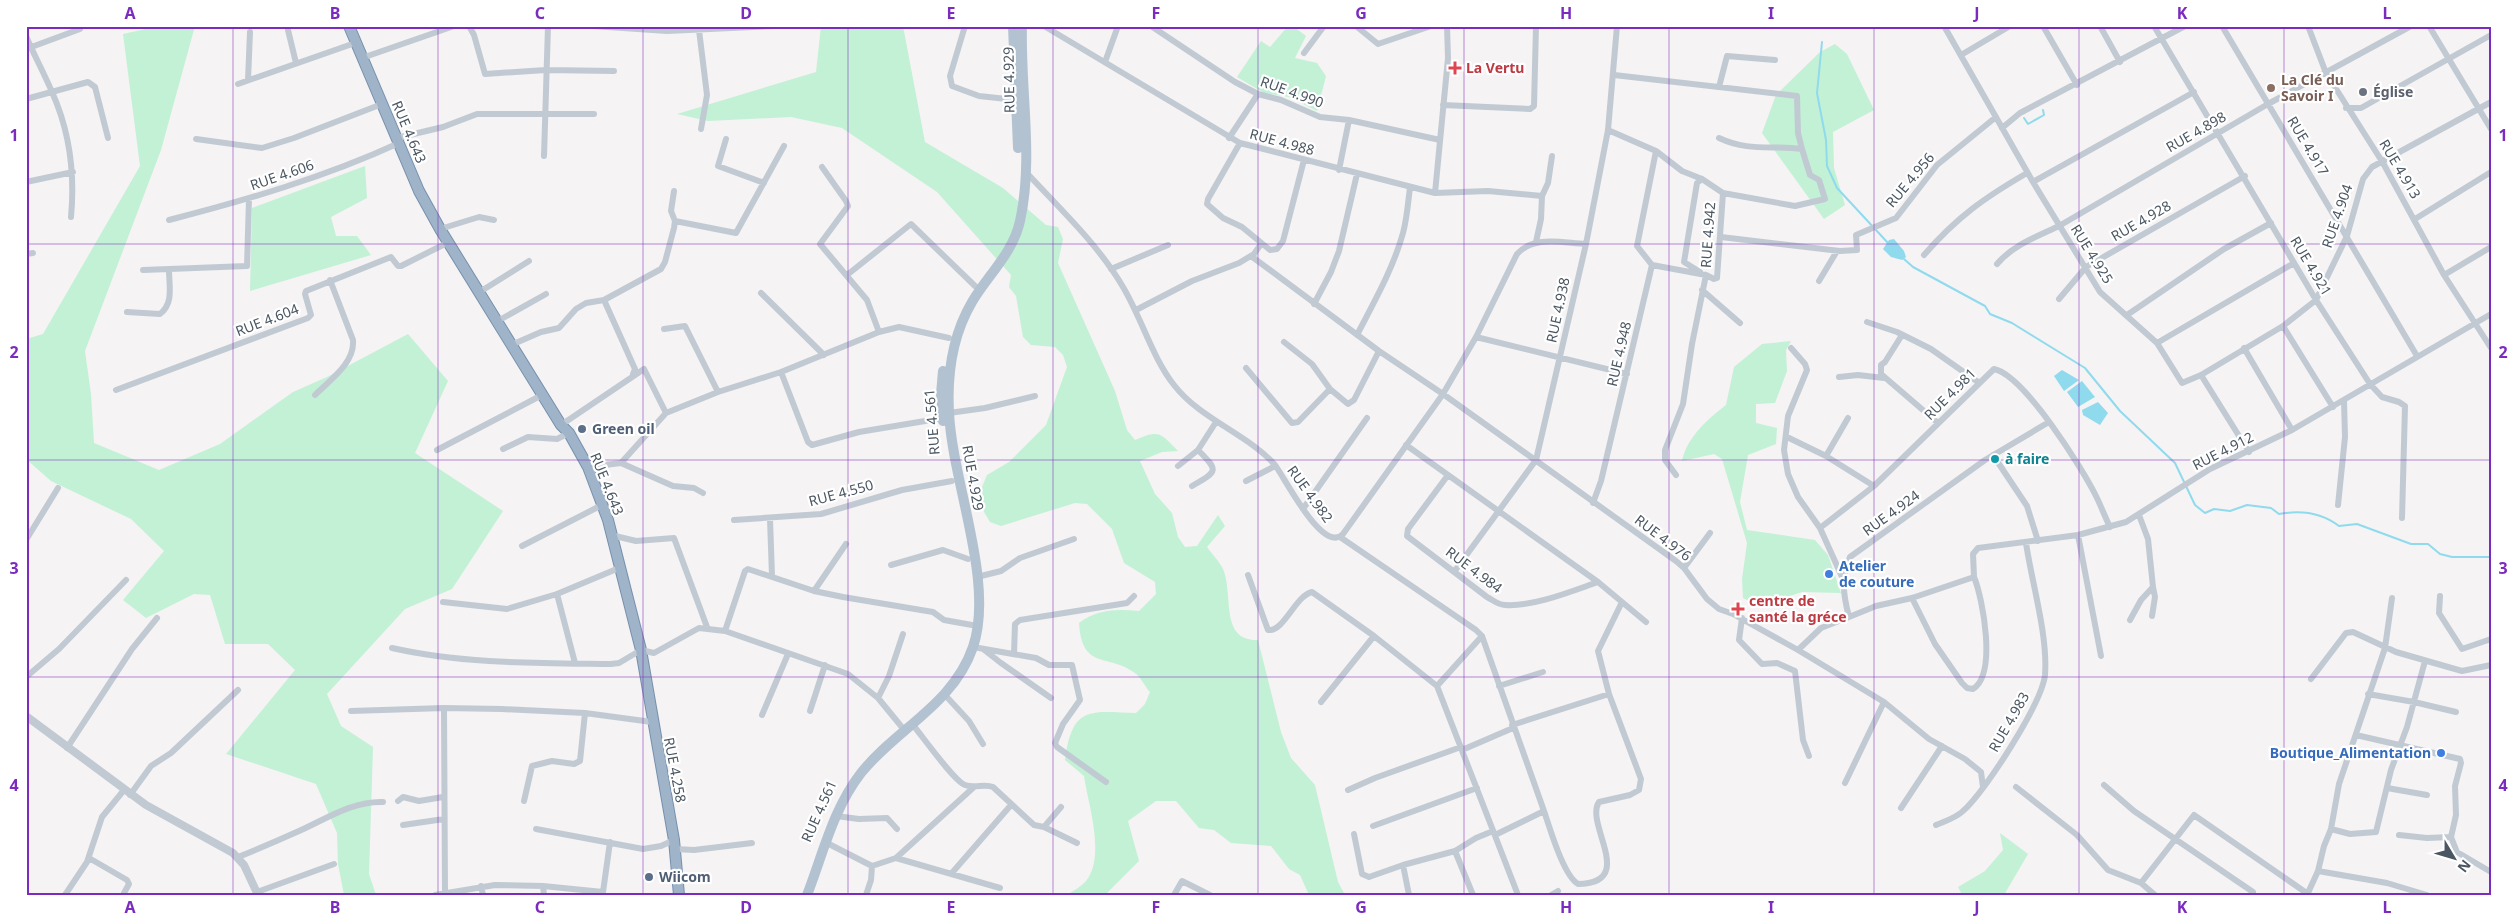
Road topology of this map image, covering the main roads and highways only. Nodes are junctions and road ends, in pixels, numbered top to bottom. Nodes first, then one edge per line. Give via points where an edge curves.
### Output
1 (349, 26) edge
2 (1012, 26) edge
3 (1022, 26) edge
4 (946, 416) junction
5 (640, 650) joint
6 (808, 894) edge
7 (679, 895) edge

1 - 5 highway, RUE 4.643 via 419,191 478,293 588,467 611,535
2 - 4 main road, RUE 4.561 via 1019,169 1014,216 1005,244 962,307 949,338 943,375
3 - 4 main road, RUE 4.929 via 1023,202 1010,247 972,301 957,335
4 - 6 main road, RUE 4.561 via 952,481 974,598 972,625 963,654 935,697 866,758 845,785 824,828
4 - 6 main road, RUE 4.929 via 977,577 980,609 978,648 945,696 882,751 846,794 825,842
5 - 7 highway, RUE 4.258 via 674,845

